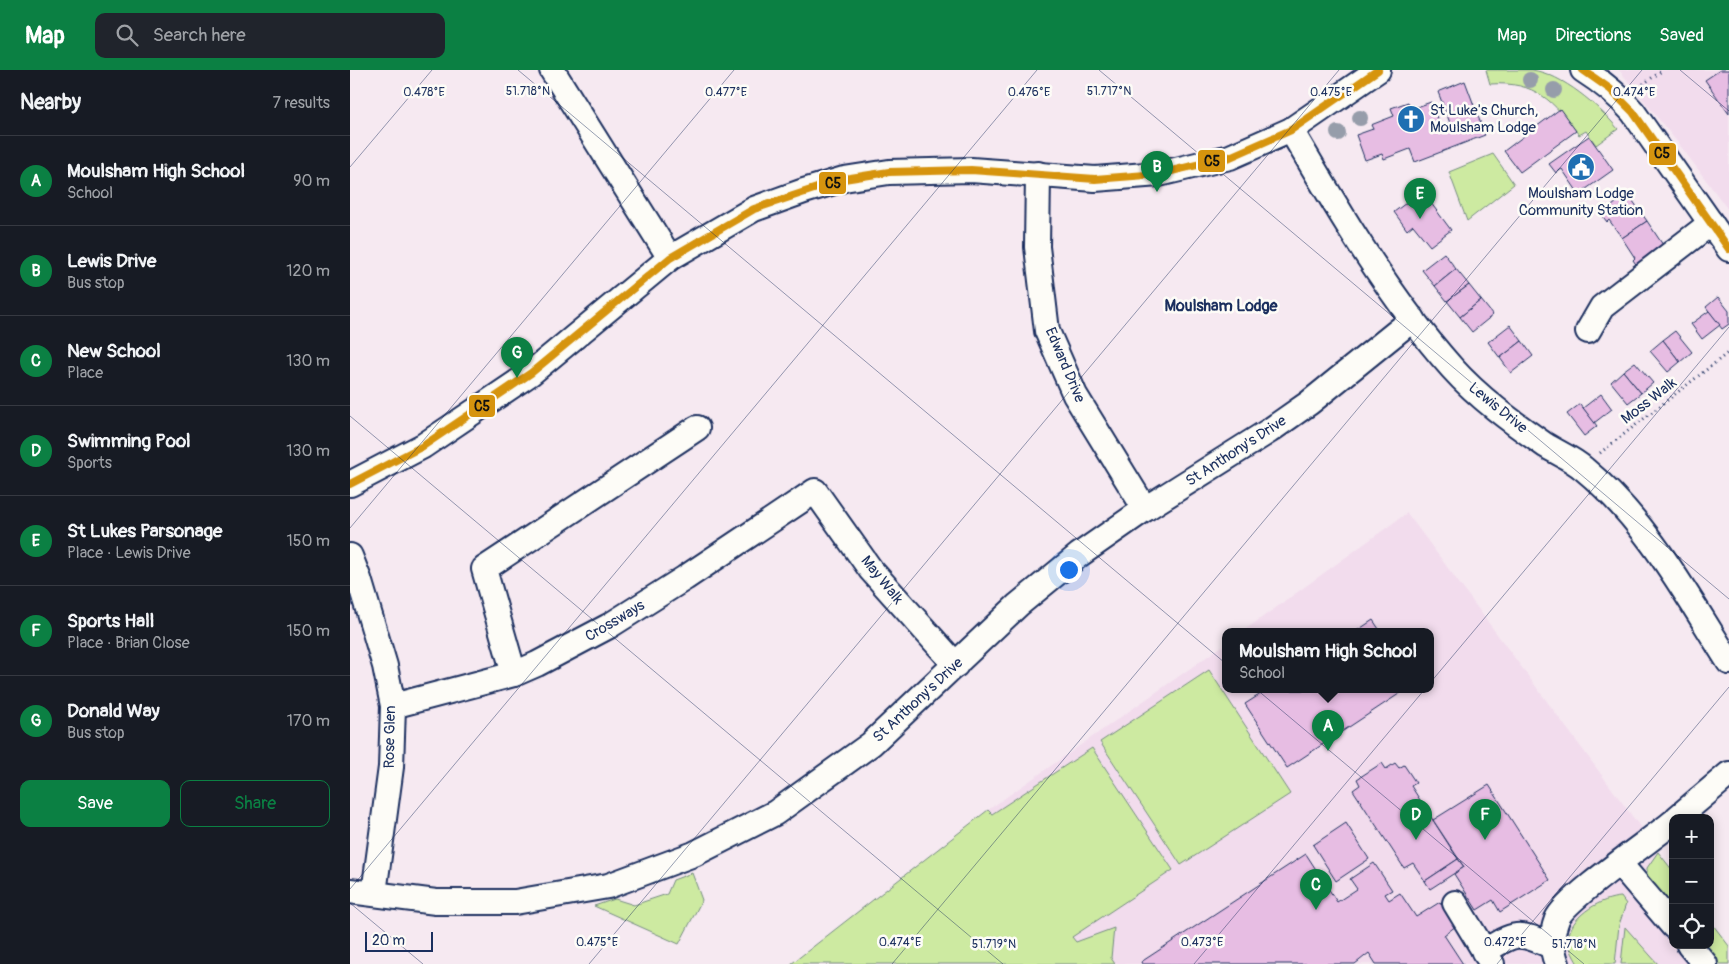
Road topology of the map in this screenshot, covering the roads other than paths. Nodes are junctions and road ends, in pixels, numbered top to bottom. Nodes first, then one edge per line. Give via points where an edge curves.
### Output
1 (552, 70) edge
2 (1583, 70) edge
3 (1374, 71) edge
4 (1290, 130) junction
5 (1038, 174) junction
6 (1711, 223) junction
7 (1729, 249) edge
8 (670, 258) junction
9 (1413, 319) junction
10 (1588, 330) dead end
11 (697, 428) dead end
12 (350, 484) edge
13 (815, 490) joint
14 (1145, 509) junction
15 (350, 556) edge
16 (1729, 662) edge
17 (956, 665) junction
18 (514, 674) junction
19 (393, 706) junction
20 (1729, 774) edge
21 (1682, 814) edge
22 (1669, 825) edge
23 (1620, 864) junction
24 (350, 891) edge
25 (374, 893) junction
26 (1455, 903) dead end
27 (1669, 921) edge
28 (1692, 949) edge
29 (1554, 955) edge
30 (1488, 958) edge
31 (1704, 964) edge

1 - 8 street
2 - 6 street via 1621,99
3 - 4 street
4 - 5 street via 1230,157 1159,174 1095,179
4 - 9 street, Lewis Drive via 1343,220
5 - 8 street via 971,170 889,172 844,179 754,209
5 - 14 street, Edward Drive via 1037,248 1047,330 1075,395
6 - 7 street
6 - 10 street via 1602,306
8 - 12 street via 531,372 423,446
9 - 14 street, St Anthony's Drive via 1309,403
9 - 16 street, Lewis Drive via 1452,368 1478,394 1521,428 1582,467 1620,503 1644,533
11 - 18 street via 484,569
13 - 17 street, May Walk via 871,570
13 - 18 street, Crossways via 609,626
14 - 17 street, St Anthony's Drive via 1078,555 1018,605
15 - 19 street, Rose Glen via 360,579 385,666
17 - 25 street, St Anthony's Drive via 871,744 775,813 694,854 608,886 515,902 436,902
18 - 19 street, Crossways
19 - 25 street, Rose Glen via 391,767
20 - 21 street
22 - 23 street
23 - 27 street
23 - 29 street via 1579,895 1558,918
24 - 25 street, St Anthony's Drive
26 - 30 street
28 - 31 street
29 - 30 street via 1526,935 1508,937

